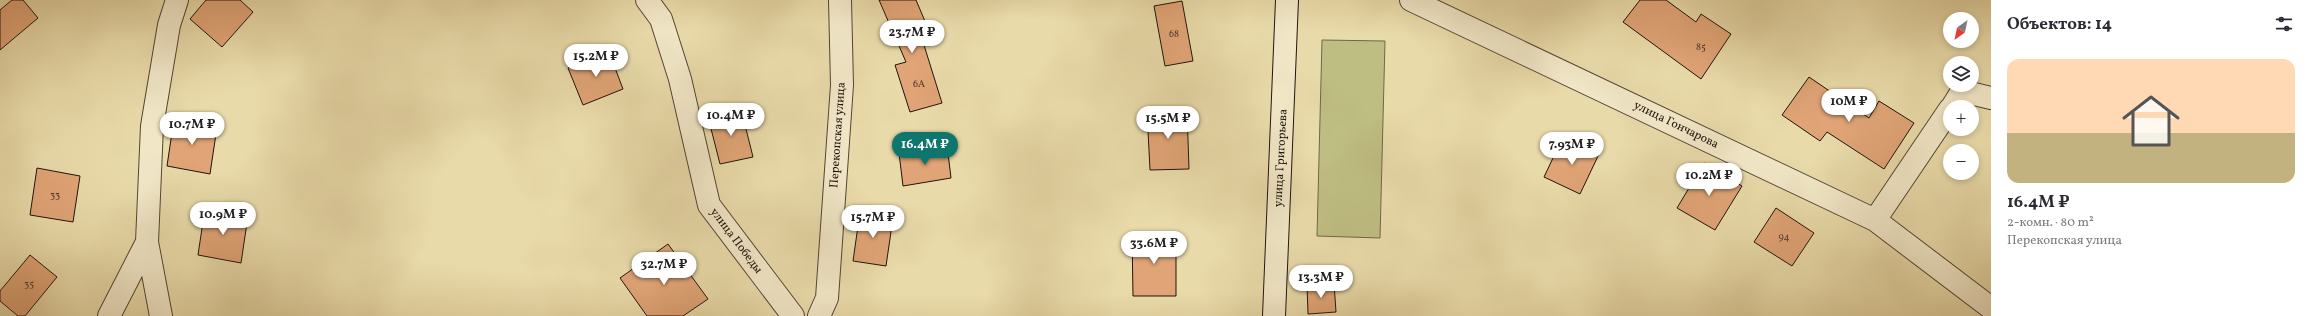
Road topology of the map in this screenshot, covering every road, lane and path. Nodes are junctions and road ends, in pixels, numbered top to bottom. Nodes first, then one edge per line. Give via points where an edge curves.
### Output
1 (176, 0) edge
2 (647, 0) edge
3 (840, 0) edge
4 (1287, 0) edge
5 (1411, 0) edge
6 (1991, 98) edge
7 (1956, 100) edge
8 (1943, 120) edge
9 (1875, 220) junction
10 (147, 242) junction
11 (1991, 308) edge
12 (109, 316) edge
13 (161, 316) edge
14 (793, 316) edge
15 (819, 316) edge
16 (1274, 316) edge

1 - 10 street via 169,25 152,126
2 - 14 street, улица Победы via 661,19 680,79 709,205
3 - 15 street, Перекопская улица via 842,85 827,298
4 - 16 street, улица Григорьева
5 - 9 street, улица Гончарова
6 - 7 street via 1962,91
8 - 9 street
9 - 11 street, улица Гончарова
10 - 12 street
10 - 13 street

